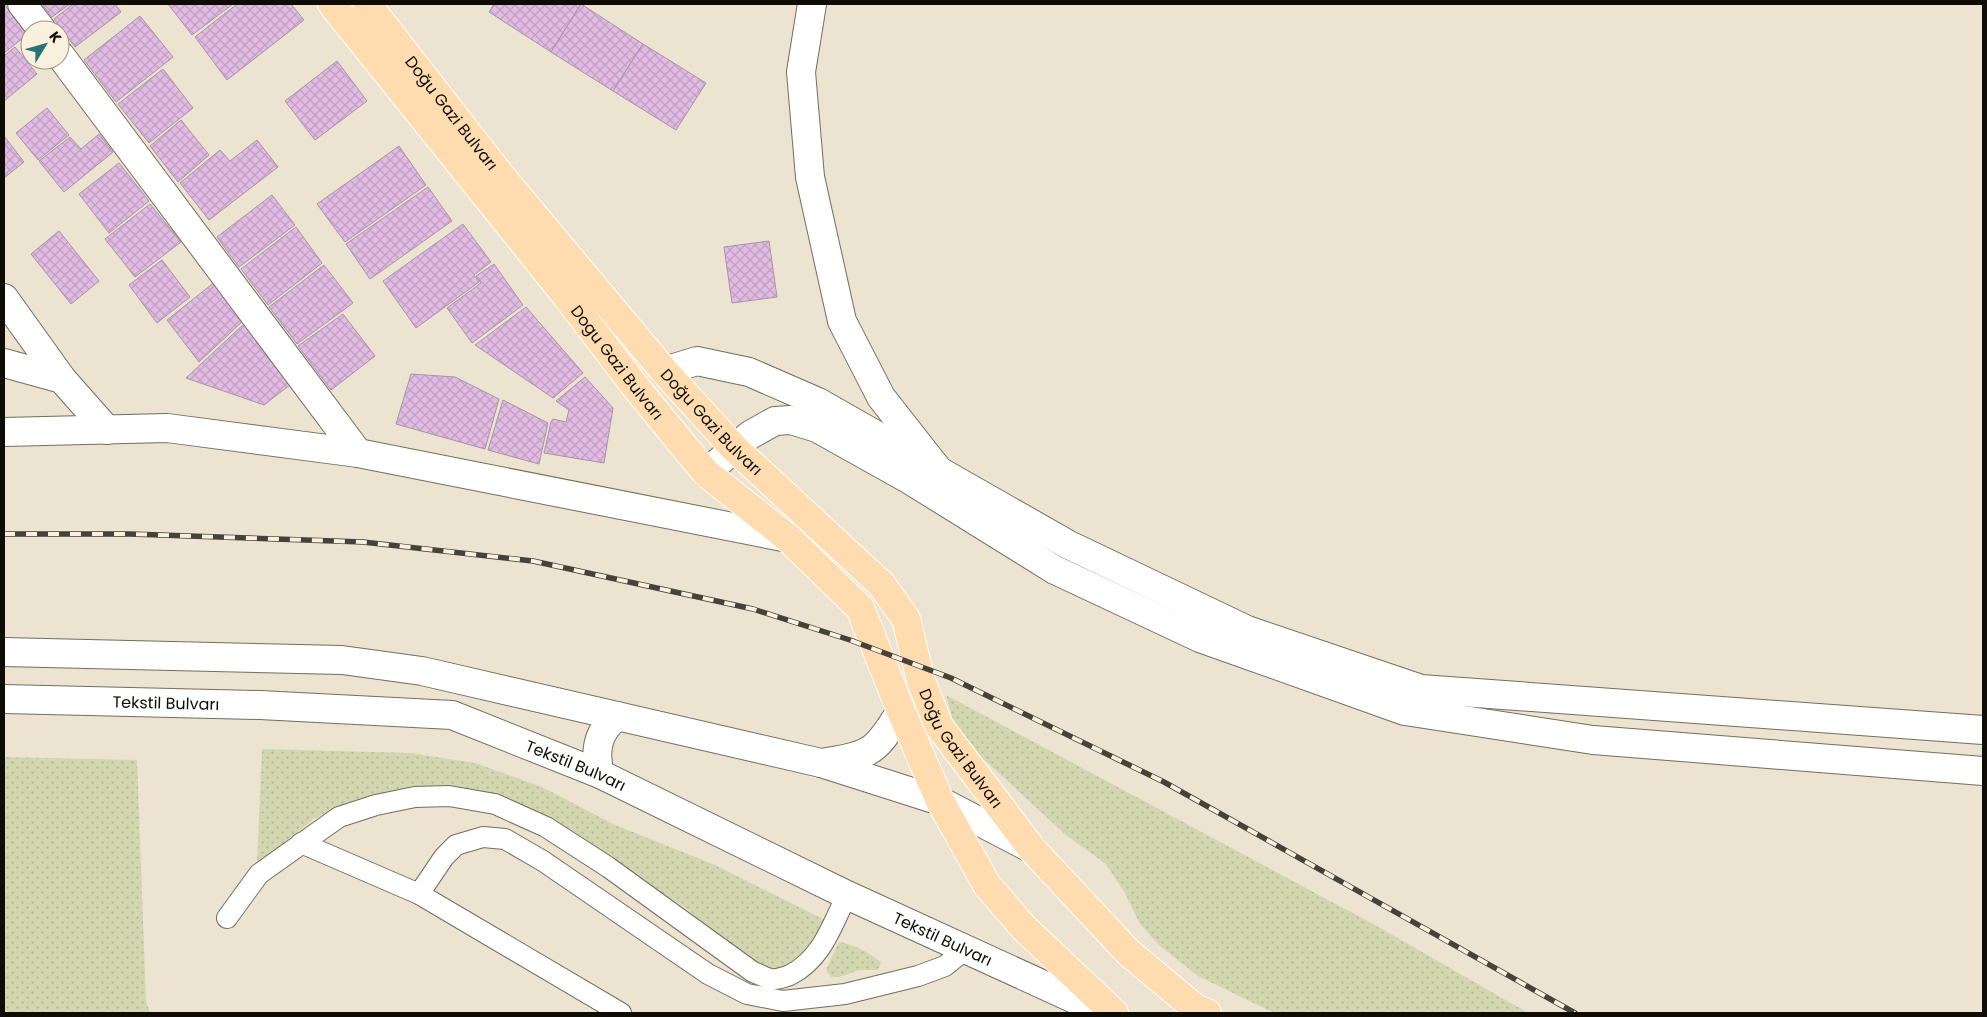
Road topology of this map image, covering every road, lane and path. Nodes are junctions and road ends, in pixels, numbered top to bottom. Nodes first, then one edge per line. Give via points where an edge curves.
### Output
1 (22, 4) edge
2 (332, 4) edge
3 (367, 4) edge
4 (812, 4) edge
5 (34, 20) edge
6 (70, 68) edge
7 (4, 298) edge
8 (4, 363) edge
9 (664, 371) junction
10 (62, 379) junction
11 (638, 390) junction
12 (107, 430) junction
13 (4, 432) edge
14 (734, 448) junction
15 (358, 453) junction
16 (940, 472) junction
17 (706, 473) junction
18 (788, 538) junction
19 (4, 652) edge
20 (4, 700) edge
21 (901, 711) junction
22 (617, 716) junction
23 (1983, 730) edge
24 (821, 763) junction
25 (1983, 771) edge
26 (600, 774) junction
27 (940, 801) junction
28 (301, 843) junction
29 (1032, 849) junction
30 (419, 894) junction
31 (847, 895) junction
32 (227, 918) dead end
33 (966, 949) junction
34 (621, 1013) edge
35 (1105, 1013) edge
36 (1114, 1013) edge
37 (1206, 1013) edge

1 - 5 street
2 - 11 main road, Dogu Gazi Bulvarı
3 - 9 main road, Doğu Gazi Bulvarı via 500,175
4 - 16 street via 801,72 810,177 842,321 881,397
6 - 15 street
7 - 10 street
8 - 10 street
9 - 11 lane
9 - 14 main road, Doğu Gazi Bulvarı
9 - 16 street via 697,361 749,372 818,402
10 - 12 street
11 - 17 main road, Dogu Gazi Bulvarı
12 - 13 street
12 - 15 street via 167,428
14 - 17 street
14 - 25 street via 775,420 791,420 817,428 910,480 1055,570 1200,638 1405,711 1593,740
14 - 29 main road, Doğu Gazi Bulvarı via 881,584 906,619 921,681 939,726
15 - 18 street
16 - 23 street via 1069,545 1247,630 1421,689
17 - 18 main road, Dogu Gazi Bulvarı
18 - 21 main road, Dogu Gazi Bulvarı via 860,608
19 - 22 street via 342,660 422,671
20 - 26 street, Tekstil Bulvarı via 260,705 452,714
21 - 24 street via 869,751
21 - 27 main road, Dogu Gazi Bulvarı
22 - 24 street
22 - 26 street via 600,739 596,757
24 - 27 street
26 - 31 street, Tekstil Bulvarı
27 - 29 street
27 - 36 main road, Dogu Gazi Bulvarı via 987,885 1024,928
28 - 30 lane
28 - 31 lane via 339,816 415,797 449,796 495,804 554,832 753,972 772,980 801,970 813,959
28 - 32 lane via 259,874
29 - 37 main road, Doğu Gazi Bulvarı via 1128,952 1195,1008
30 - 33 lane via 456,845 484,837 505,839 708,974 747,994 783,1001 846,994 918,976 945,966
30 - 34 lane
31 - 33 street, Tekstil Bulvarı
33 - 35 street, Tekstil Bulvarı

